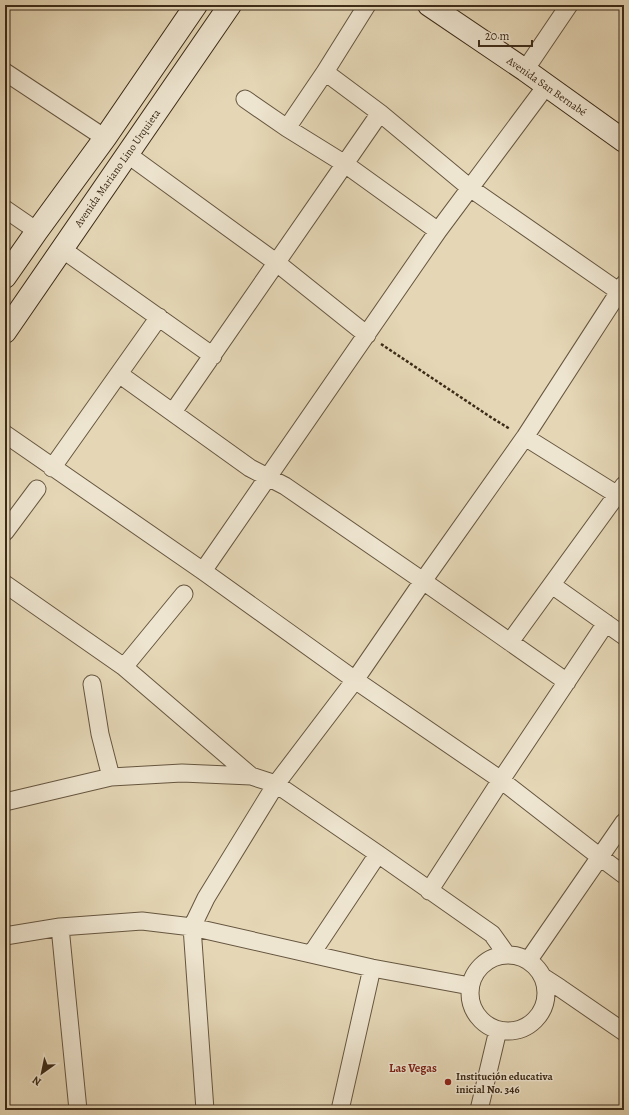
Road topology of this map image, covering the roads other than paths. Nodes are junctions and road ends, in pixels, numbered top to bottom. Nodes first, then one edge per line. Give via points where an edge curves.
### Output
1 (196, 5) edge
2 (230, 5) edge
3 (367, 5) edge
4 (429, 5) edge
5 (569, 5) edge
6 (525, 70) junction
7 (5, 72) edge
8 (325, 72) junction
9 (546, 86) junction
10 (245, 99) dead end
11 (380, 113) junction
12 (287, 128) junction
13 (105, 138) junction
14 (624, 141) edge
15 (127, 154) junction
16 (345, 164) junction
17 (470, 188) junction
18 (5, 209) edge
19 (37, 231) junction
20 (438, 231) junction
21 (62, 249) junction
22 (277, 264) junction
23 (5, 277) edge
24 (622, 290) edge
25 (159, 317) junction
26 (5, 332) edge
27 (367, 335) junction
28 (213, 356) junction
29 (119, 374) junction
30 (173, 412) junction
31 (5, 434) edge
32 (525, 438) junction
33 (52, 468) junction
34 (268, 477) junction
35 (37, 489) dead end
36 (622, 493) edge
37 (5, 532) edge
38 (203, 571) junction
39 (423, 581) junction
40 (5, 584) edge
41 (552, 585) junction
42 (184, 594) dead end
43 (606, 623) junction
44 (624, 636) edge
45 (510, 642) junction
46 (124, 667) junction
47 (355, 680) junction
48 (567, 682) junction
49 (92, 684) dead end
50 (252, 776) junction
51 (111, 778) junction
52 (501, 780) junction
53 (276, 784) junction
54 (5, 802) edge
55 (624, 822) edge
56 (378, 854) junction
57 (600, 857) junction
58 (624, 874) edge
59 (429, 891) junction
60 (192, 926) junction
61 (60, 927) junction
62 (5, 936) edge
63 (312, 953) junction
64 (507, 955) junction
65 (528, 961) junction
66 (372, 968) junction
67 (543, 977) junction
68 (470, 986) junction
69 (498, 1030) junction
70 (624, 1032) edge
71 (78, 1110) edge
72 (205, 1110) edge
73 (340, 1110) edge
74 (479, 1110) edge

1 - 13 main road
2 - 15 main road, Avenida Mariano Lino Urquieta
3 - 8 street
4 - 6 main road, Avenida San Bernabé
5 - 6 street
6 - 9 main road, Avenida San Bernabé
7 - 13 street
8 - 11 street
8 - 12 street
9 - 14 main road, Avenida San Bernabé
9 - 17 street
10 - 12 street
11 - 16 street
11 - 17 street
12 - 16 street
13 - 19 main road
15 - 21 main road, Avenida Mariano Lino Urquieta
15 - 22 street
16 - 20 street
16 - 22 street
17 - 20 street
17 - 24 street
18 - 19 street
19 - 23 main road
20 - 27 street
21 - 25 street
21 - 26 main road, Avenida Mariano Lino Urquieta
22 - 27 street
22 - 28 street
24 - 32 street
25 - 28 street
25 - 29 street
27 - 34 street
28 - 30 street
29 - 30 street
29 - 33 street
30 - 34 street via 250,468
31 - 33 street
32 - 36 street
32 - 39 street
33 - 38 street
34 - 38 street
34 - 39 street
35 - 37 street
36 - 41 street
38 - 47 street
39 - 45 street
39 - 47 street
40 - 46 street
41 - 43 street
41 - 45 street
42 - 46 street
43 - 44 street
43 - 48 street
45 - 48 street
46 - 50 street
47 - 52 street
47 - 53 street
48 - 52 street
49 - 51 street via 100,734
50 - 51 street via 182,773
50 - 53 street
51 - 54 street
52 - 57 street
52 - 59 street
53 - 56 street
53 - 60 street via 206,898
55 - 57 street
56 - 59 street
56 - 63 street
57 - 58 street
57 - 65 street
59 - 64 street via 492,934
60 - 61 street via 142,921
60 - 63 street
60 - 72 street
61 - 62 street
61 - 71 street
63 - 66 street
64 - 65 street
64 - 68 street via 494,957 483,964 474,974
65 - 67 street
66 - 68 street
66 - 73 street
67 - 69 street via 546,991 545,1006 538,1018 526,1027 512,1032
67 - 70 street
68 - 69 street via 470,1001 475,1014 485,1024
69 - 74 street

